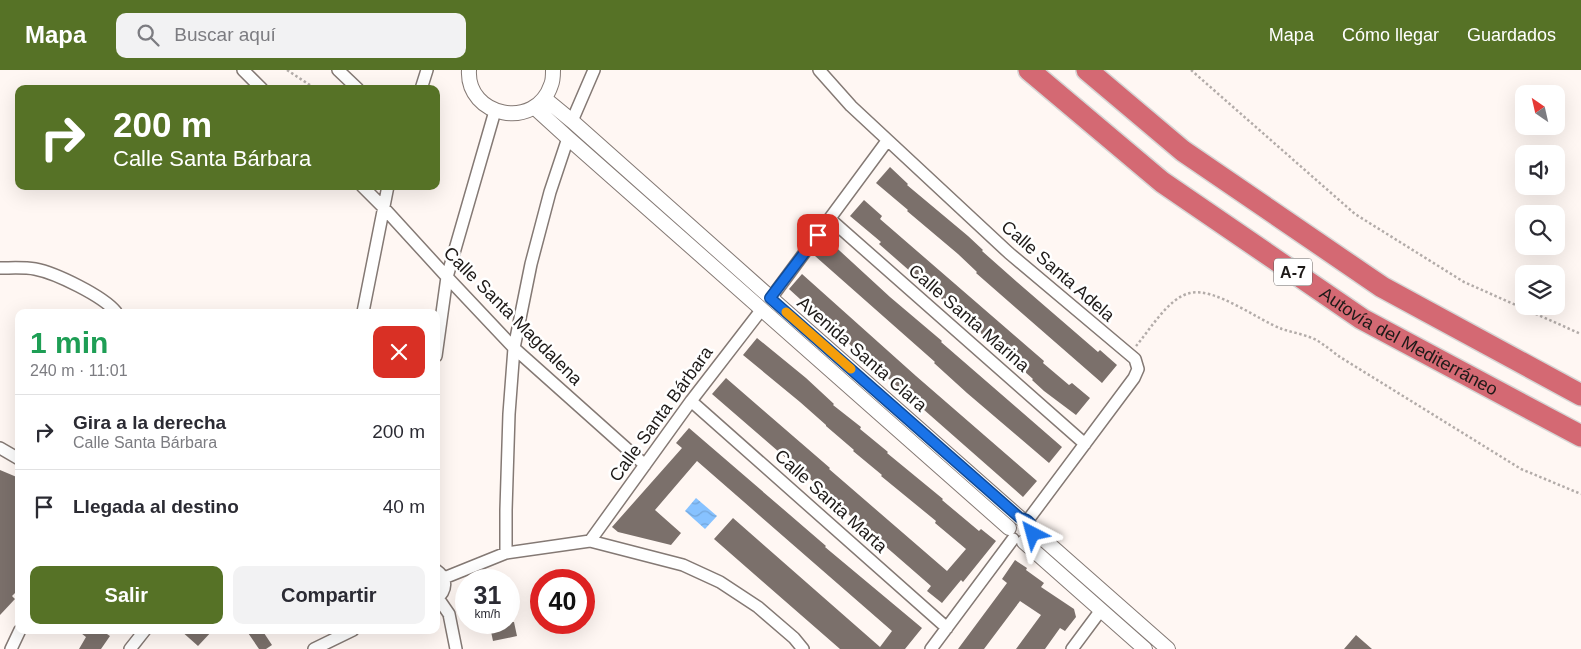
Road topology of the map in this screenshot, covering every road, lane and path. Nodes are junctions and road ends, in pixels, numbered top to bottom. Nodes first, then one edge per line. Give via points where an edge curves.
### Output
1 (243, 70) edge
2 (287, 70) edge
3 (338, 70) edge
4 (428, 70) edge
5 (469, 70) edge
6 (553, 70) edge
7 (594, 70) edge
8 (819, 70) edge
9 (1029, 70) edge
10 (1088, 70) edge
11 (1191, 70) edge
12 (258, 85) edge
13 (310, 85) edge
14 (354, 85) edge
15 (422, 85) edge
16 (539, 103) junction
17 (495, 111) junction
18 (572, 121) junction
19 (568, 138) junction
20 (887, 141) junction
21 (366, 190) edge
22 (387, 190) edge
23 (383, 207) junction
24 (830, 219) junction
25 (0, 268) edge
26 (447, 277) junction
27 (766, 304) junction
28 (114, 309) edge
29 (364, 309) edge
30 (440, 327) edge
31 (1581, 334) edge
32 (514, 348) junction
33 (1130, 355) junction
34 (1581, 395) edge
35 (691, 401) junction
36 (1581, 436) edge
37 (1085, 444) junction
38 (0, 448) edge
39 (15, 457) edge
40 (644, 465) junction
41 (1581, 494) edge
42 (1027, 523) junction
43 (1015, 536) junction
44 (590, 541) junction
45 (506, 553) junction
46 (440, 574) edge
47 (440, 595) edge
48 (440, 602) edge
49 (1101, 610) junction
50 (947, 628) junction
51 (18, 634) edge
52 (143, 634) edge
53 (347, 634) edge
54 (336, 644) edge
55 (11, 649) edge
56 (130, 649) edge
57 (314, 649) edge
58 (456, 649) edge
59 (803, 649) edge
60 (931, 649) edge
61 (1072, 649) edge
62 (1145, 649) edge
63 (1168, 649) edge

1 - 12 street
2 - 13 path
3 - 14 street
4 - 15 street
5 - 17 street via 473,91
6 - 16 street via 552,85
7 - 18 street
8 - 20 street, Calle Santa Adela
9 - 36 highway, Autovía del Mediterráneo / A-7 via 1162,182 1362,319
10 - 34 highway, Autovía del Mediterráneo / A-7 via 1183,151 1382,287
11 - 31 path via 1355,214 1464,282
16 - 17 street via 524,112
16 - 18 street, Avenida Santa Clara
16 - 19 street, Avenida Santa Clara
17 - 26 street
18 - 27 street, Avenida Santa Clara
19 - 27 street, Avenida Santa Clara
19 - 32 street via 531,264
20 - 24 street, Calle Santa Bárbara
20 - 33 street, Calle Santa Adela via 1009,253
21 - 23 street, Calle Santa Magdalena
22 - 23 street
23 - 26 street, Calle Santa Magdalena
23 - 29 street
24 - 27 street, Calle Santa Bárbara
24 - 37 street, Calle Santa Marina
25 - 28 street via 35,269 75,284
26 - 30 street
26 - 32 street, Calle Santa Magdalena
27 - 35 street, Calle Santa Bárbara
27 - 42 street, Avenida Santa Clara
27 - 43 street, Avenida Santa Clara
32 - 40 street, Calle Santa Magdalena
32 - 45 street
33 - 37 street via 1138,369 1134,378
33 - 41 path via 1171,304 1189,293 1207,293 1282,329 1317,340 1521,469
35 - 40 street, Calle Santa Bárbara
35 - 50 street, Calle Santa Marta
37 - 42 street
38 - 39 street
40 - 44 street, Calle Santa Bárbara
42 - 43 street via 1013,521
42 - 43 street via 1031,537
42 - 63 street, Avenida Santa Clara
43 - 49 street, Avenida Santa Clara
43 - 50 street
44 - 45 street
44 - 59 street via 683,564 720,582 758,607
45 - 46 street
46 - 47 street via 445,587
48 - 58 street via 449,614
49 - 61 street
49 - 62 street, Avenida Santa Clara
50 - 60 street
51 - 55 street
52 - 56 street
53 - 54 street
54 - 57 street

